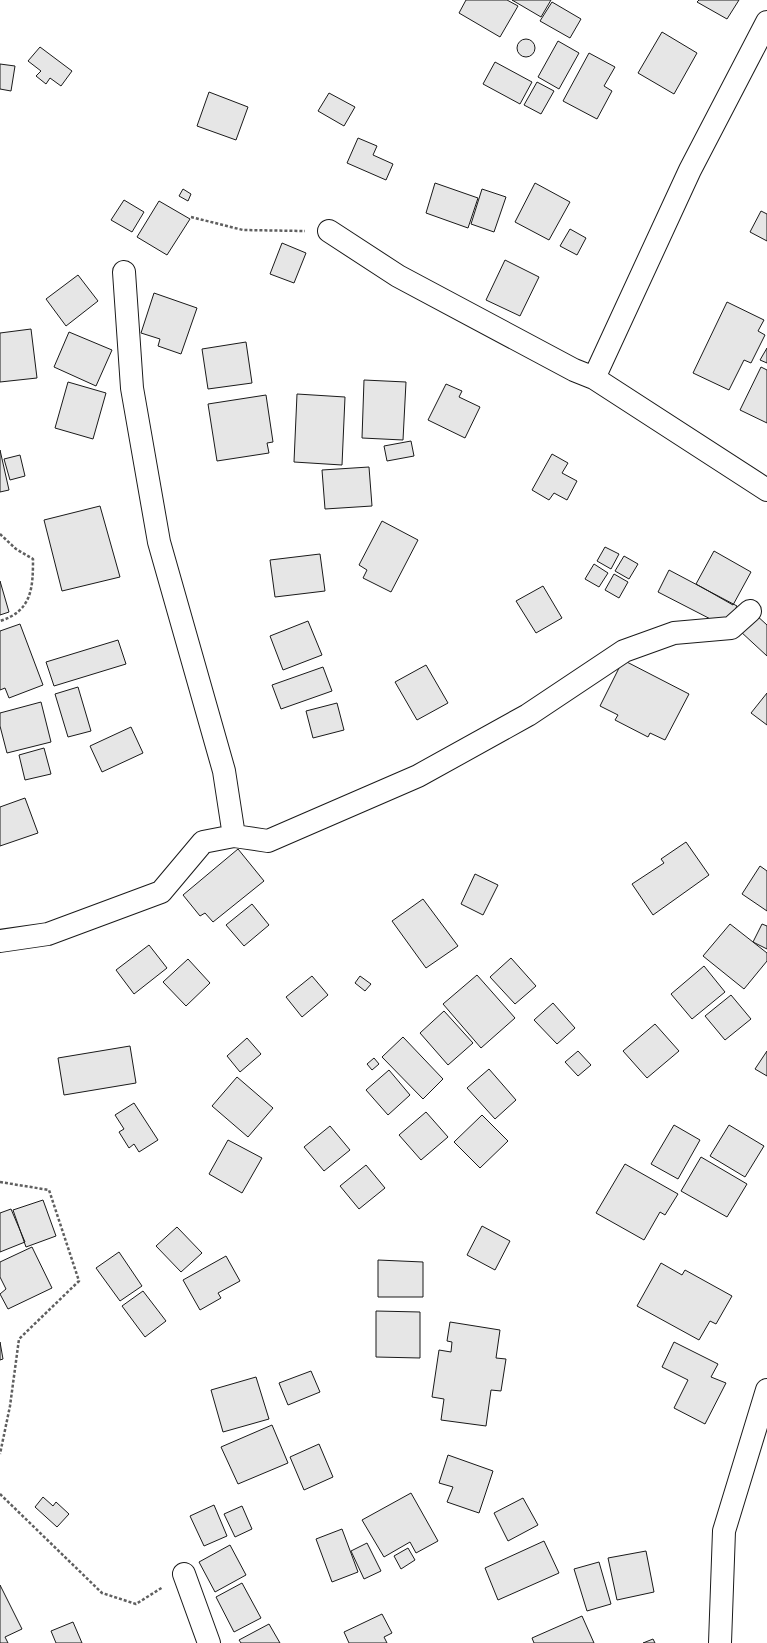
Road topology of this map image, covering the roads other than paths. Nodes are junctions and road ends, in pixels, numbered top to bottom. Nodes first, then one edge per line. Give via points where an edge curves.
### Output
1 (767, 22) edge
2 (329, 231) road end
3 (124, 272) dead end
4 (594, 378) junction
5 (767, 490) edge
6 (750, 611) dead end
7 (234, 836) junction
8 (0, 941) edge
9 (767, 1390) edge
10 (184, 1574) road end
11 (209, 1643) edge
12 (720, 1643) edge

1 - 4 street via 690,170
2 - 4 street via 398,276 574,370
3 - 7 street via 132,388 159,542 224,771
4 - 5 street
6 - 7 street via 731,628 674,633 624,651 528,715 418,776 268,841
7 - 8 street via 203,842 161,892 48,934
9 - 12 street via 724,1531
10 - 11 street

